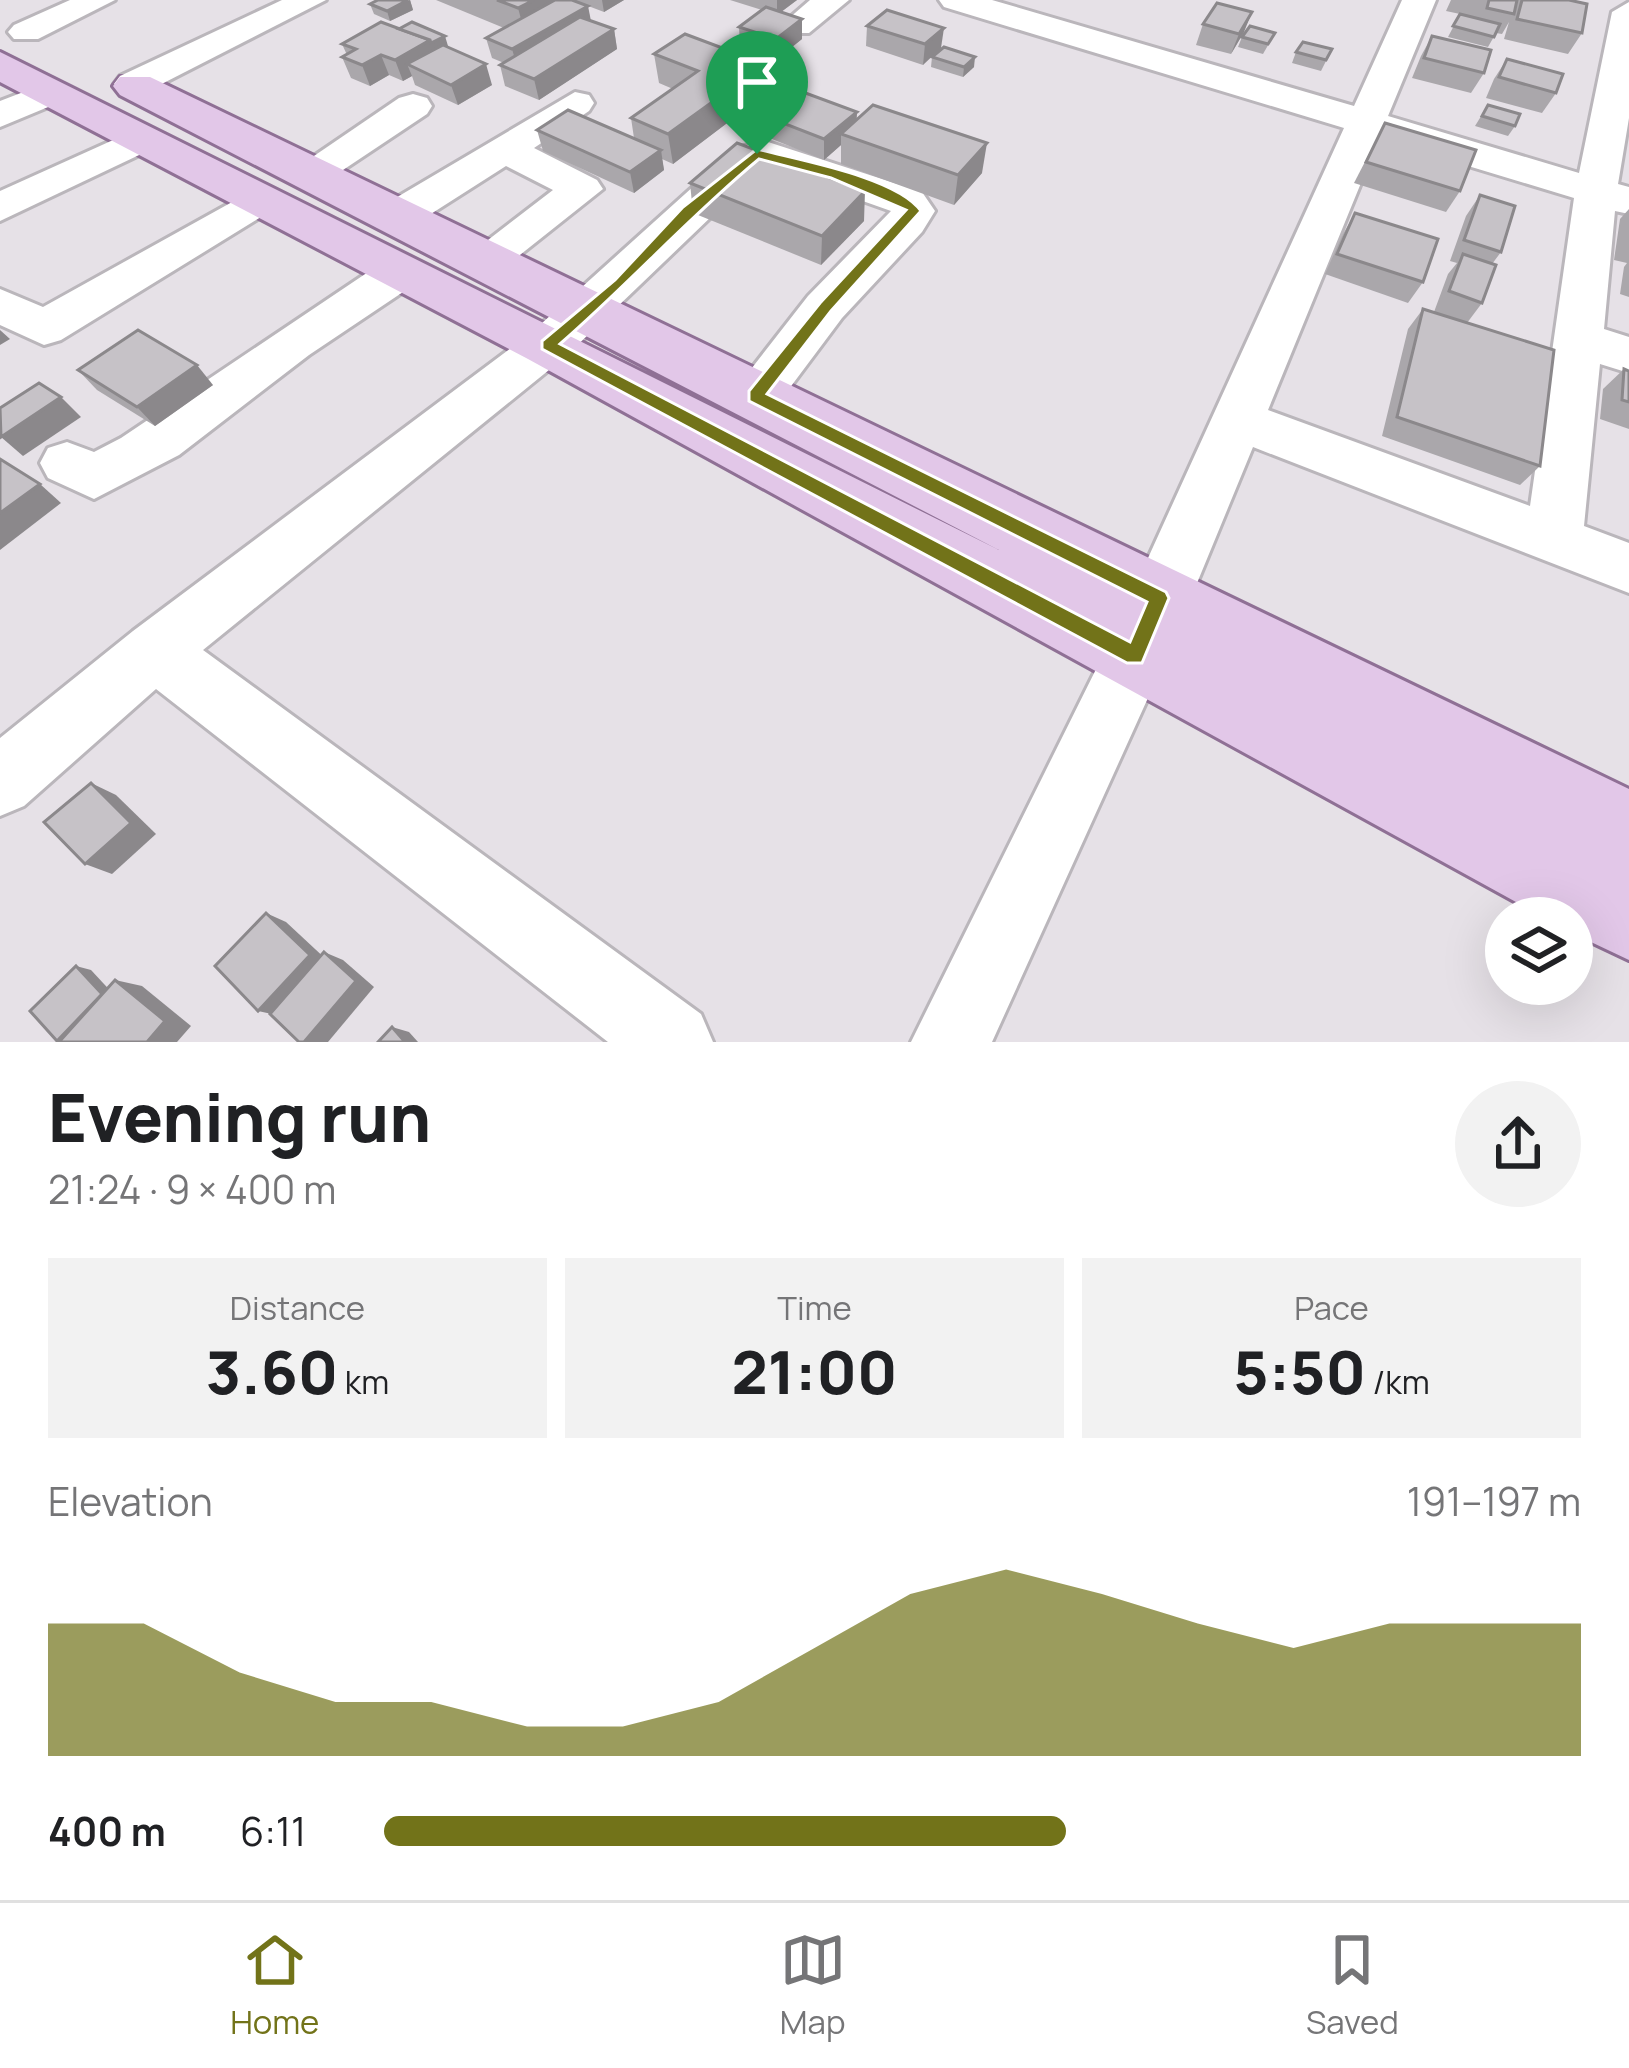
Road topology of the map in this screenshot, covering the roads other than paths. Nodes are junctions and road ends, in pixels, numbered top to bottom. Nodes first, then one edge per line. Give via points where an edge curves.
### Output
1 (98, 0) edge
2 (308, 0) edge
3 (832, 0) edge
4 (956, 0) edge
5 (1419, 0) edge
6 (797, 26) edge
7 (1627, 34) edge
8 (16, 64) edge
9 (575, 103) dead end
10 (413, 106) dead end
11 (137, 112) junction
12 (1365, 125) junction
13 (505, 149) junction
14 (285, 187) junction
15 (1612, 196) edge
16 (0, 208) edge
17 (398, 245) junction
18 (485, 260) junction
19 (0, 305) edge
20 (568, 329) junction
21 (1578, 339) junction
22 (1629, 355) edge
23 (756, 396) junction
24 (1239, 420) junction
25 (67, 463) dead end
26 (1554, 540) junction
27 (1629, 568) edge
28 (1147, 627) junction
29 (154, 651) junction
30 (0, 782) edge
31 (1629, 832) edge
32 (1629, 917) edge
33 (673, 1042) edge
34 (951, 1042) edge

1 - 8 street
2 - 11 street
3 - 6 street
4 - 12 street via 992,27
5 - 12 street
7 - 15 street
8 - 11 main road
9 - 13 street
10 - 14 street
11 - 14 main road
11 - 16 street
12 - 15 street
12 - 24 street
13 - 17 street
13 - 18 street via 582,189
14 - 17 main road
14 - 19 street via 44,328
15 - 21 street
17 - 18 main road
17 - 20 main road
17 - 25 street via 206,413 147,452 94,477
18 - 20 main road
20 - 23 main road
20 - 23 street via 757,154 907,201 914,211 907,222 825,307
20 - 28 main road
20 - 29 street
21 - 22 street
21 - 26 street
23 - 28 main road
24 - 26 street
24 - 28 street
26 - 27 street
28 - 31 main road
28 - 32 main road
28 - 34 street
29 - 30 street
29 - 33 street

